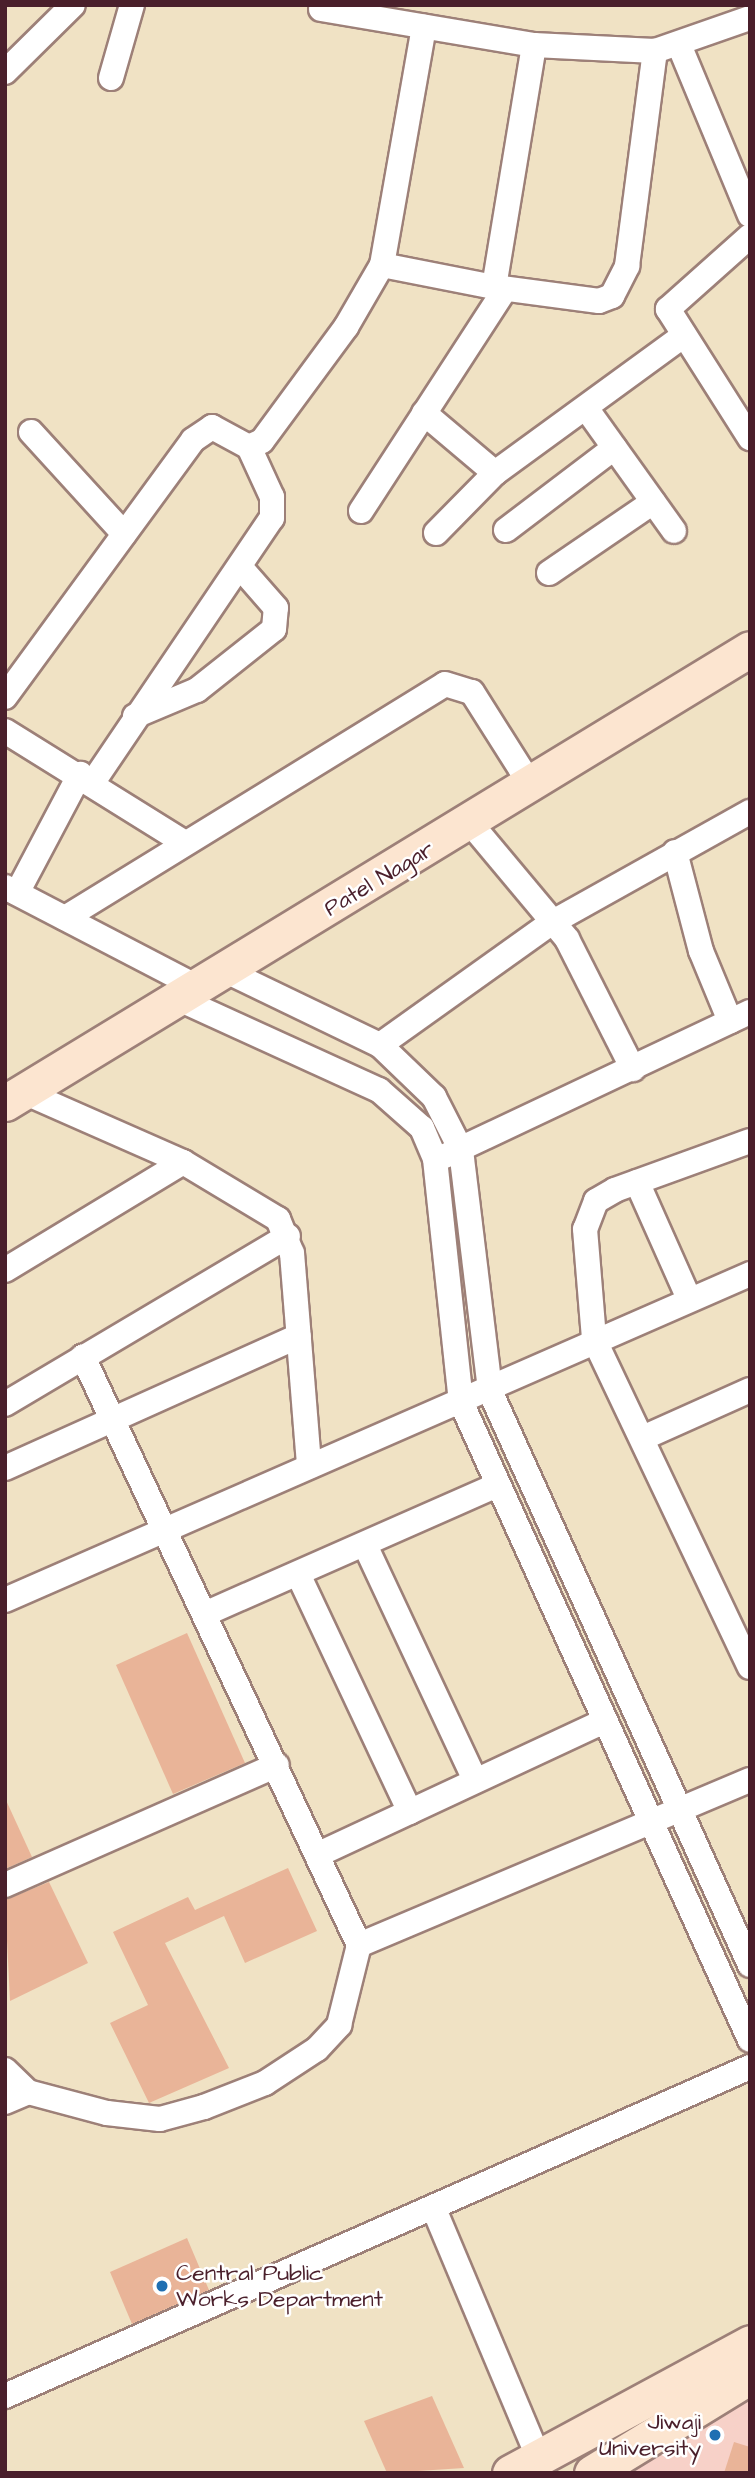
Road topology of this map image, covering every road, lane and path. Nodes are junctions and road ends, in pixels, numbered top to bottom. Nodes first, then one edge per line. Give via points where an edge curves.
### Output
1 (73, 5) edge
2 (132, 5) edge
3 (321, 9) dead end
4 (743, 15) edge
5 (424, 27) junction
6 (534, 45) junction
7 (680, 47) junction
8 (655, 51) junction
9 (5, 72) edge
10 (111, 78) dead end
11 (750, 215) edge
12 (750, 236) edge
13 (382, 264) junction
14 (499, 288) junction
15 (684, 335) junction
16 (586, 408) junction
17 (424, 413) junction
18 (31, 432) dead end
19 (750, 438) edge
20 (248, 447) junction
21 (614, 447) junction
22 (495, 473) junction
23 (653, 502) junction
24 (361, 510) dead end
25 (506, 530) dead end
26 (674, 531) dead end
27 (436, 533) dead end
28 (124, 534) junction
29 (241, 568) junction
30 (549, 573) dead end
31 (750, 649) edge
32 (5, 697) edge
33 (135, 716) junction
34 (5, 731) edge
35 (86, 778) junction
36 (532, 787) junction
37 (750, 812) edge
38 (471, 824) junction
39 (183, 842) junction
40 (675, 852) junction
41 (11, 890) edge
42 (65, 918) junction
43 (551, 923) junction
44 (201, 986) junction
45 (740, 1016) edge
46 (380, 1045) junction
47 (633, 1069) junction
48 (14, 1097) edge
49 (750, 1141) edge
50 (461, 1150) junction
51 (435, 1159) junction
52 (183, 1162) junction
53 (638, 1182) junction
54 (288, 1236) junction
55 (5, 1270) edge
56 (750, 1274) edge
57 (689, 1299) junction
58 (299, 1336) junction
59 (594, 1339) junction
60 (83, 1357) junction
61 (750, 1390) edge
62 (490, 1391) junction
63 (461, 1402) junction
64 (5, 1404) edge
65 (113, 1418) junction
66 (645, 1437) junction
67 (309, 1466) junction
68 (5, 1468) edge
69 (495, 1486) junction
70 (167, 1526) junction
71 (365, 1545) junction
72 (298, 1574) junction
73 (5, 1600) edge
74 (207, 1613) junction
75 (749, 1663) edge
76 (605, 1721) junction
77 (277, 1765) junction
78 (475, 1780) junction
79 (750, 1780) edge
80 (410, 1812) junction
81 (681, 1812) junction
82 (649, 1825) junction
83 (317, 1855) junction
84 (5, 1885) edge
85 (359, 1945) junction
86 (750, 1965) edge
87 (750, 2040) edge
88 (750, 2067) edge
89 (5, 2070) edge
90 (28, 2092) junction
91 (5, 2102) edge
92 (434, 2209) junction
93 (750, 2343) edge
94 (750, 2376) edge
95 (5, 2396) edge
96 (525, 2466) edge
97 (592, 2473) edge

1 - 9 street
2 - 10 street
3 - 5 street
4 - 7 street
5 - 6 street
5 - 13 street
6 - 8 street
6 - 14 street
7 - 8 street
7 - 11 street
8 - 14 street via 622,283 599,301
12 - 15 street via 669,303
13 - 14 street
13 - 20 street via 346,327 262,441
14 - 17 street
15 - 16 street
15 - 19 street
16 - 21 street
16 - 22 street
17 - 22 street
17 - 24 street
18 - 28 street
20 - 28 street via 221,430 202,430
20 - 29 street via 274,507
21 - 23 street
21 - 25 street
22 - 27 street
23 - 26 street
23 - 30 street
28 - 32 street
29 - 33 street
29 - 33 street via 276,608 274,629 197,690
31 - 36 street, Patel Nagar
33 - 35 street
34 - 35 street
35 - 39 street
35 - 41 street
36 - 38 street, Patel Nagar
36 - 39 street via 472,692 445,684
37 - 40 street
38 - 43 street
38 - 44 street, Patel Nagar
39 - 42 street
40 - 43 street
40 - 45 street via 701,951
41 - 42 street
42 - 44 street
43 - 46 street
43 - 47 street via 567,939
44 - 46 street
44 - 48 street, Patel Nagar
44 - 51 street via 379,1090 422,1128
45 - 47 street
46 - 50 street via 434,1097
47 - 50 street
48 - 52 street
49 - 53 street
50 - 51 street
50 - 62 street
51 - 63 street
52 - 54 street via 259,1202
52 - 55 street
53 - 57 street
53 - 59 street via 589,1210
54 - 58 street
54 - 60 street
56 - 57 street
57 - 59 street
58 - 65 street
58 - 67 street
59 - 62 street
59 - 66 street
60 - 64 street
60 - 65 street
61 - 66 street
62 - 63 street
62 - 81 street
63 - 67 street
63 - 69 street
65 - 68 street
65 - 70 street
66 - 75 street
67 - 70 street
69 - 71 street
69 - 76 street
70 - 73 street
70 - 74 street
71 - 72 street
71 - 78 street
72 - 74 street
72 - 80 street
74 - 77 street
76 - 78 street
76 - 82 street
77 - 83 street
77 - 84 street
78 - 80 street
79 - 81 street
80 - 83 street
81 - 82 street
81 - 86 street
82 - 85 street
82 - 87 street
83 - 85 street
85 - 90 street via 339,2025 317,2049 265,2083 160,2119 59,2104
88 - 92 street
89 - 90 street
90 - 91 street
92 - 95 street
92 - 96 street
93 - 96 street
94 - 97 street

